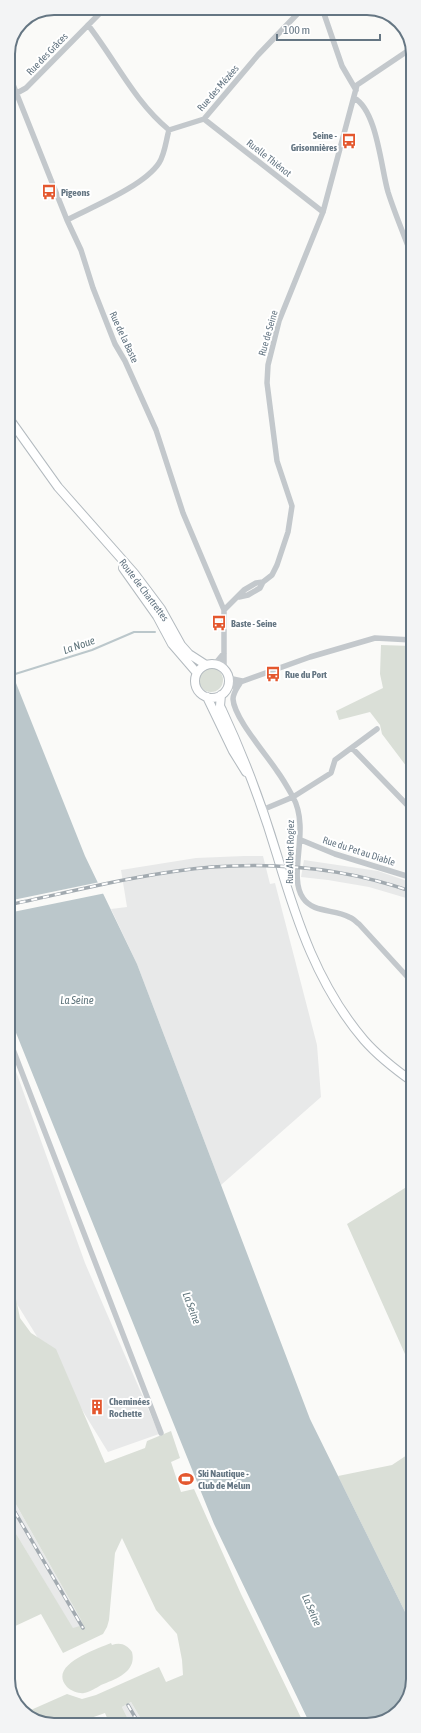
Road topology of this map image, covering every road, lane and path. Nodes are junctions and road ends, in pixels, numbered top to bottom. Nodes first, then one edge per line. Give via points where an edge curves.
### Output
1 (98, 15) edge
2 (296, 15) edge
3 (324, 15) edge
4 (88, 25) junction
5 (406, 52) edge
6 (15, 88) edge
7 (356, 90) junction
8 (17, 93) junction
9 (354, 98) junction
10 (204, 119) junction
11 (169, 130) junction
12 (323, 212) junction
13 (67, 220) junction
14 (406, 240) edge
15 (15, 427) edge
16 (96, 532) junction
17 (224, 610) junction
18 (406, 640) edge
19 (224, 653) junction
20 (215, 664) junction
21 (206, 665) junction
22 (224, 670) junction
23 (197, 673) junction
24 (228, 678) junction
25 (242, 682) junction
26 (223, 693) junction
27 (207, 697) junction
28 (377, 729) dead end
29 (352, 748) junction
30 (250, 778) junction
31 (293, 797) junction
32 (406, 805) edge
33 (262, 810) junction
34 (301, 840) junction
35 (406, 876) edge
36 (406, 975) edge
37 (15, 1057) edge
38 (406, 1076) edge
39 (161, 1433) dead end

1 - 4 street, Rue des Grâces
2 - 10 street, Rue des Mézées via 263,49
3 - 7 street via 342,66
4 - 8 street, Rue des Grâces via 26,88
4 - 11 street via 133,93
5 - 7 street via 366,78 357,85
6 - 8 street, Rue de la Baste
7 - 9 street, Rue de Seine
8 - 13 street, Rue de la Baste
9 - 12 street, Rue de Seine
9 - 14 street via 363,105 370,118 388,192
10 - 11 street, Rue des Mézées
10 - 12 street, Ruelle Thiénot
11 - 13 street via 160,162 153,171 137,183
12 - 17 street, Rue de Seine via 279,321 268,365 267,383 277,461 292,509 288,532 272,575 260,588 239,597
13 - 17 street, Rue de la Baste via 81,250 115,344 126,361 156,430 183,513
15 - 16 main road, Route de Chartrettes via 50,476
16 - 21 main road, Route de Chartrettes via 138,579 161,610 181,645 189,654
16 - 23 main road, Route de Chartrettes via 157,616 172,644
17 - 19 street
18 - 25 street via 375,638 310,657
19 - 20 street
19 - 22 street
20 - 21 main road
20 - 22 main road
21 - 23 main road
22 - 24 main road
23 - 27 main road via 196,687
24 - 25 street
24 - 26 main road
25 - 26 street
25 - 31 street, Rue Albert Rogiez via 233,695 235,706
26 - 27 main road via 217,697
26 - 30 main road via 220,701 222,710 240,747
27 - 30 main road via 233,751
28 - 29 street
29 - 31 street via 335,760 331,773
29 - 32 street
30 - 33 main road
31 - 33 street
31 - 34 street, Rue Albert Rogiez via 299,812
33 - 38 main road via 304,939 335,1000 365,1041
34 - 35 street, Rue du Pet au Diable via 335,854
34 - 36 street, Rue Albert Rogiez via 297,881 303,898 319,909 350,917
37 - 39 street

